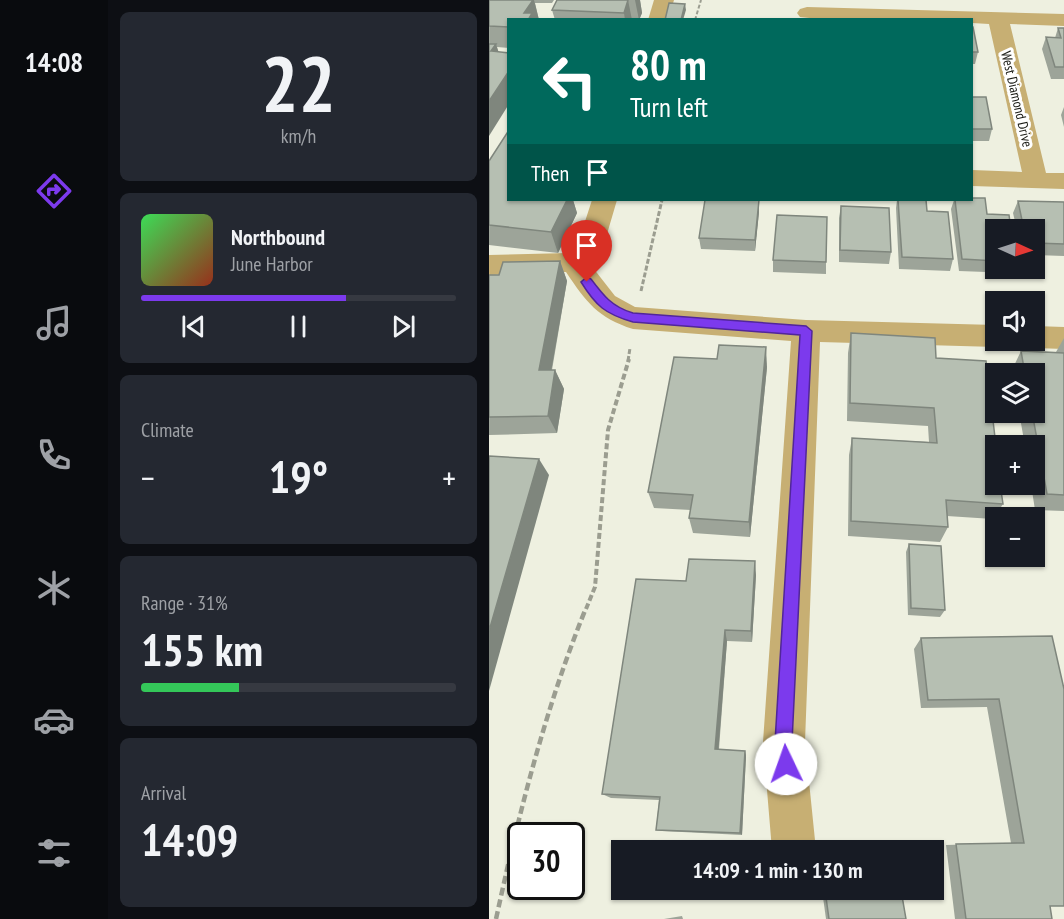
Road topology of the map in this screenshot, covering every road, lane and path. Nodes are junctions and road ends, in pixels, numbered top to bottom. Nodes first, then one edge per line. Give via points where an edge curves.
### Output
1 (664, 0) edge
2 (701, 0) edge
3 (807, 13) dead end
4 (659, 18) edge
5 (696, 18) edge
6 (998, 18) junction
7 (1064, 20) edge
8 (973, 178) edge
9 (1036, 180) junction
10 (1064, 181) edge
11 (604, 201) edge
12 (662, 201) edge
13 (575, 262) junction
14 (489, 265) edge
15 (633, 318) junction
16 (806, 331) junction
17 (985, 336) edge
18 (1045, 337) edge
19 (1064, 338) edge
20 (793, 840) edge
21 (496, 919) edge

1 - 4 street
2 - 5 path
3 - 6 street
6 - 7 street
6 - 9 street, West Diamond Drive
8 - 9 street
9 - 10 street
11 - 13 street via 589,251
12 - 15 path
13 - 14 street
13 - 15 street via 602,303
15 - 16 street
15 - 21 path via 628,364 608,430 595,587 561,670 520,809
16 - 17 street
16 - 20 street via 783,742
18 - 19 street

